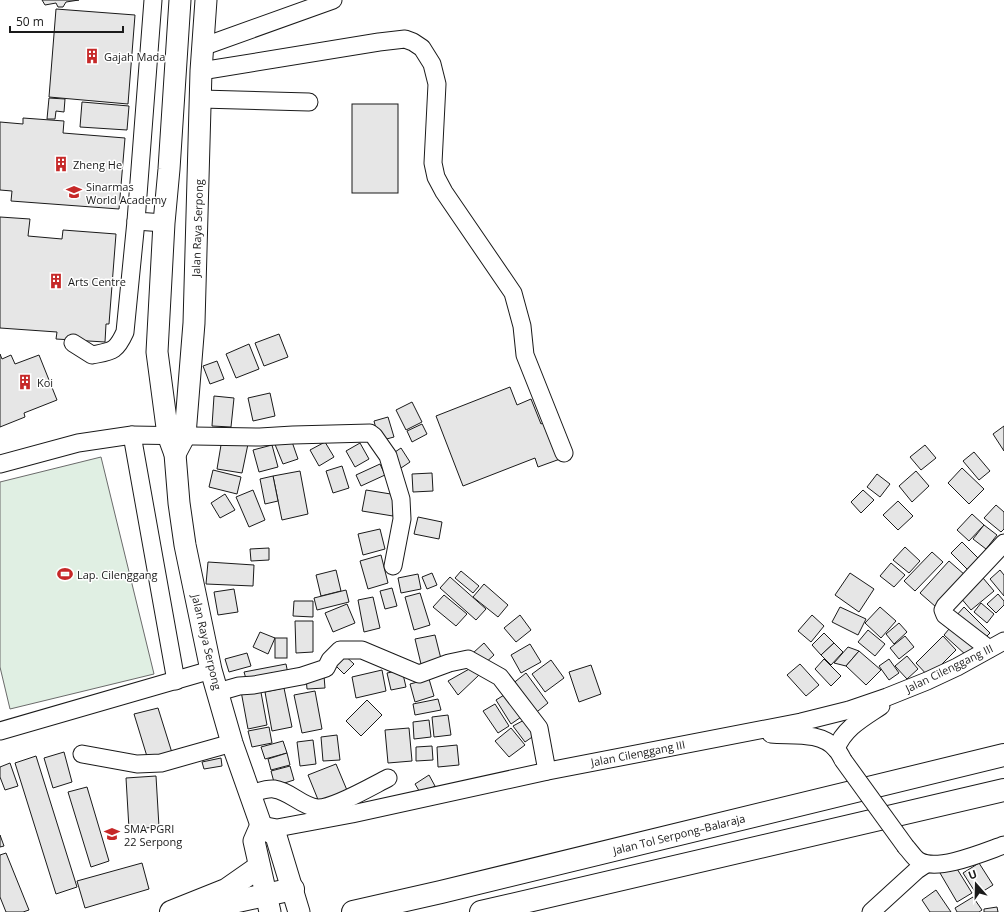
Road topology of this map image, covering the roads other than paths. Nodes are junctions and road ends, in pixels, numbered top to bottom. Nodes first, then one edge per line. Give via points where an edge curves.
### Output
1 (153, 0) edge
2 (180, 0) edge
3 (206, 0) edge
4 (333, 0) edge
5 (202, 47) junction
6 (201, 71) junction
7 (201, 99) junction
8 (309, 102) dead end
9 (136, 220) junction
10 (164, 223) junction
11 (73, 343) dead end
12 (157, 352) junction
13 (191, 357) junction
14 (132, 435) junction
15 (176, 441) junction
16 (564, 453) dead end
17 (0, 464) edge
18 (1004, 543) edge
19 (393, 566) dead end
20 (997, 645) edge
21 (211, 670) junction
22 (176, 681) junction
23 (906, 690) junction
24 (218, 692) junction
25 (0, 731) edge
26 (751, 732) junction
27 (232, 743) junction
28 (82, 754) dead end
29 (839, 754) junction
30 (1004, 756) edge
31 (547, 771) junction
32 (388, 778) dead end
33 (1004, 790) edge
34 (250, 794) junction
35 (261, 825) junction
36 (1004, 845) edge
37 (926, 864) junction
38 (259, 867) junction
39 (295, 899) edge
40 (268, 904) edge
41 (171, 912) edge
42 (187, 912) edge
43 (353, 912) edge
44 (481, 912) edge
45 (871, 912) edge

1 - 9 street
2 - 10 main road, Jalan Raya Serpong
3 - 5 main road, Jalan Raya Serpong
4 - 5 street
5 - 6 main road, Jalan Raya Serpong
6 - 7 main road, Jalan Raya Serpong
6 - 16 street via 392,40 405,39 422,48 432,64 438,84 433,163 436,177 513,293 522,326 525,355
7 - 8 street
7 - 13 main road, Jalan Raya Serpong
9 - 10 street
9 - 11 street via 125,332 119,346 108,352 92,355
10 - 12 main road, Jalan Raya Serpong
12 - 13 main road
12 - 15 main road, Jalan Raya Serpong
13 - 15 main road, Jalan Raya Serpong
14 - 15 street
14 - 17 street via 78,443
14 - 22 street
15 - 19 street via 372,434 388,456 401,499 402,519
15 - 21 main road, Jalan Raya Serpong via 179,503 185,545
18 - 20 street via 943,610 945,615
20 - 23 street, Jalan Cilenggang III
21 - 22 street
21 - 24 main road, Jalan Raya Serpong
22 - 25 street
23 - 26 street, Jalan Cilenggang III via 850,710
23 - 29 street via 853,725 840,739
24 - 27 main road, Jalan Raya Serpong
24 - 31 street via 302,676 326,668 340,650 362,650 419,674 468,659 500,677 540,728
26 - 29 street via 810,735 828,742
26 - 31 street, Jalan Cilenggang III
27 - 28 street via 161,763 136,764
27 - 34 main road, Jalan Raya Serpong
29 - 37 street, bridge via 906,847 918,860
30 - 43 highway, Jalan Tol Serpong–Balaraja
31 - 35 street, Jalan Cilenggang III via 352,814 277,828
32 - 34 street via 340,802 316,808 272,789
33 - 44 highway
34 - 35 main road, Jalan Raya Serpong
35 - 38 main road via 254,841
35 - 39 main road via 276,836
36 - 37 street via 956,861
37 - 45 street
38 - 40 main road
38 - 41 highway via 226,890
39 - 40 highway
40 - 42 highway

